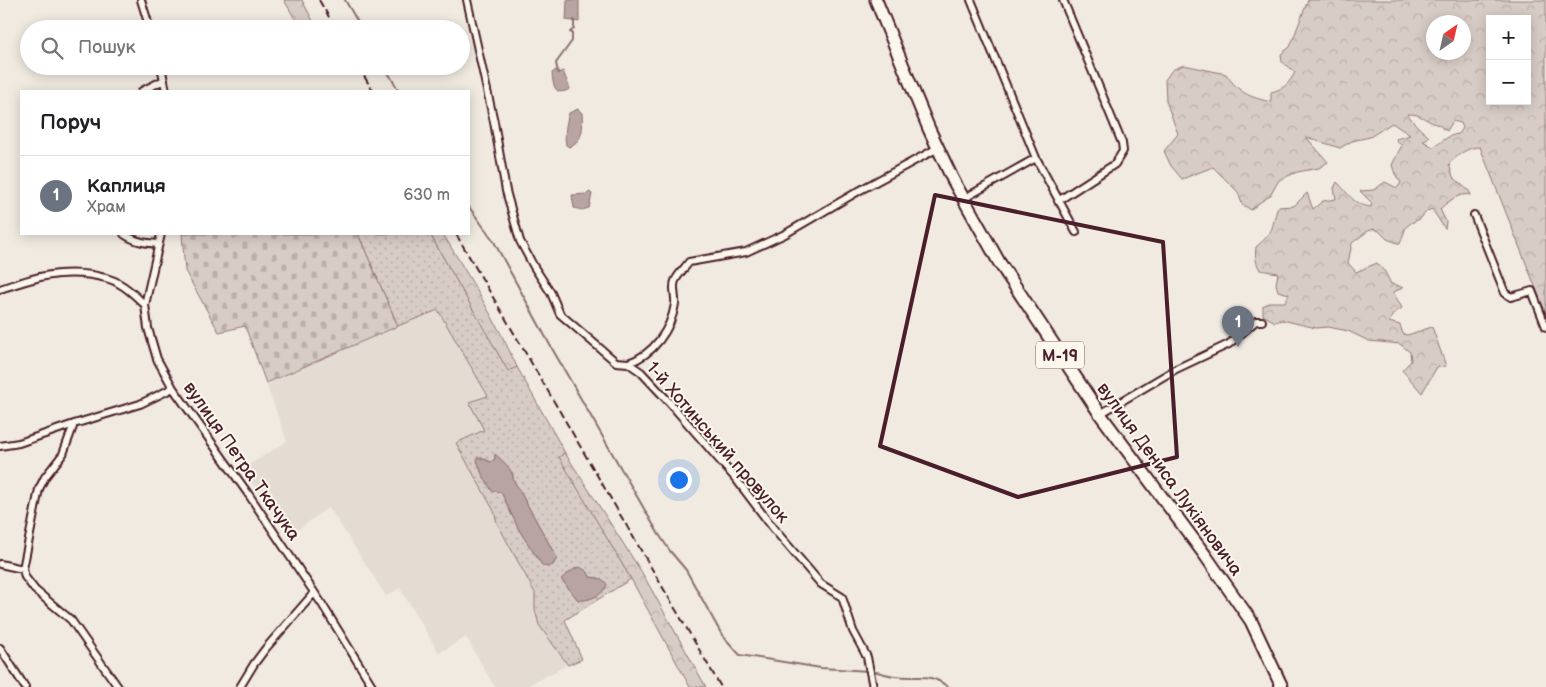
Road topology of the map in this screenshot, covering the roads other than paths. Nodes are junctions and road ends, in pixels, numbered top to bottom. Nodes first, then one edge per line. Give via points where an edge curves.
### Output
1 (141, 0) edge
2 (467, 0) edge
3 (876, 0) edge
4 (971, 0) edge
5 (1063, 0) edge
6 (147, 20) edge
7 (163, 75) edge
8 (164, 80) junction
9 (144, 90) edge
10 (166, 90) edge
11 (938, 148) junction
12 (1036, 158) junction
13 (963, 199) junction
14 (1058, 200) junction
15 (1474, 216) dead end
16 (1076, 232) dead end
17 (125, 235) edge
18 (161, 235) edge
19 (159, 244) junction
20 (0, 289) edge
21 (145, 305) junction
22 (1262, 321) dead end
23 (1546, 327) edge
24 (628, 363) junction
25 (173, 388) junction
26 (1100, 414) junction
27 (74, 424) junction
28 (0, 446) edge
29 (0, 564) edge
30 (23, 569) junction
31 (314, 593) junction
32 (0, 648) edge
33 (25, 687) edge
34 (118, 687) edge
35 (240, 687) edge
36 (373, 687) edge
37 (873, 687) edge
38 (1282, 687) edge

1 - 6 street
2 - 24 street, 1-й Хотинський провулок via 506,191 520,241 560,314 616,362
3 - 11 highway, вулиця Дениса Лукіяновича / М-19
4 - 12 street
5 - 14 street via 1123,151 1115,164
7 - 8 street
8 - 9 street
8 - 10 street
11 - 13 highway, вулиця Дениса Лукіяновича / М-19
11 - 24 street via 785,234 746,252 690,262 674,282 674,305 664,334 648,352
12 - 13 street
12 - 14 street
13 - 26 highway, вулиця Дениса Лукіяновича / М-19 via 999,262
14 - 16 street
15 - 23 street via 1505,293 1511,297 1532,291
17 - 19 street via 143,243
18 - 19 street, вулиця Петра Ткачука
19 - 21 street, вулиця Петра Ткачука
20 - 21 street via 42,275 80,274 117,282
21 - 25 street, вулиця Петра Ткачука via 157,359
22 - 26 street via 1256,321 1229,344 1176,369
24 - 37 street, 1-й Хотинський провулок via 641,372 681,416 821,584 842,597 853,631 867,657
25 - 27 street via 140,404
25 - 31 street, вулиця Петра Ткачука
26 - 38 highway, вулиця Дениса Лукіяновича / М-19 via 1251,621
27 - 28 street via 20,444
27 - 30 street via 63,454 39,489
29 - 30 street
30 - 34 street via 35,590 70,620
31 - 35 street via 266,648
31 - 36 street, вулиця Петра Ткачука
32 - 33 street

